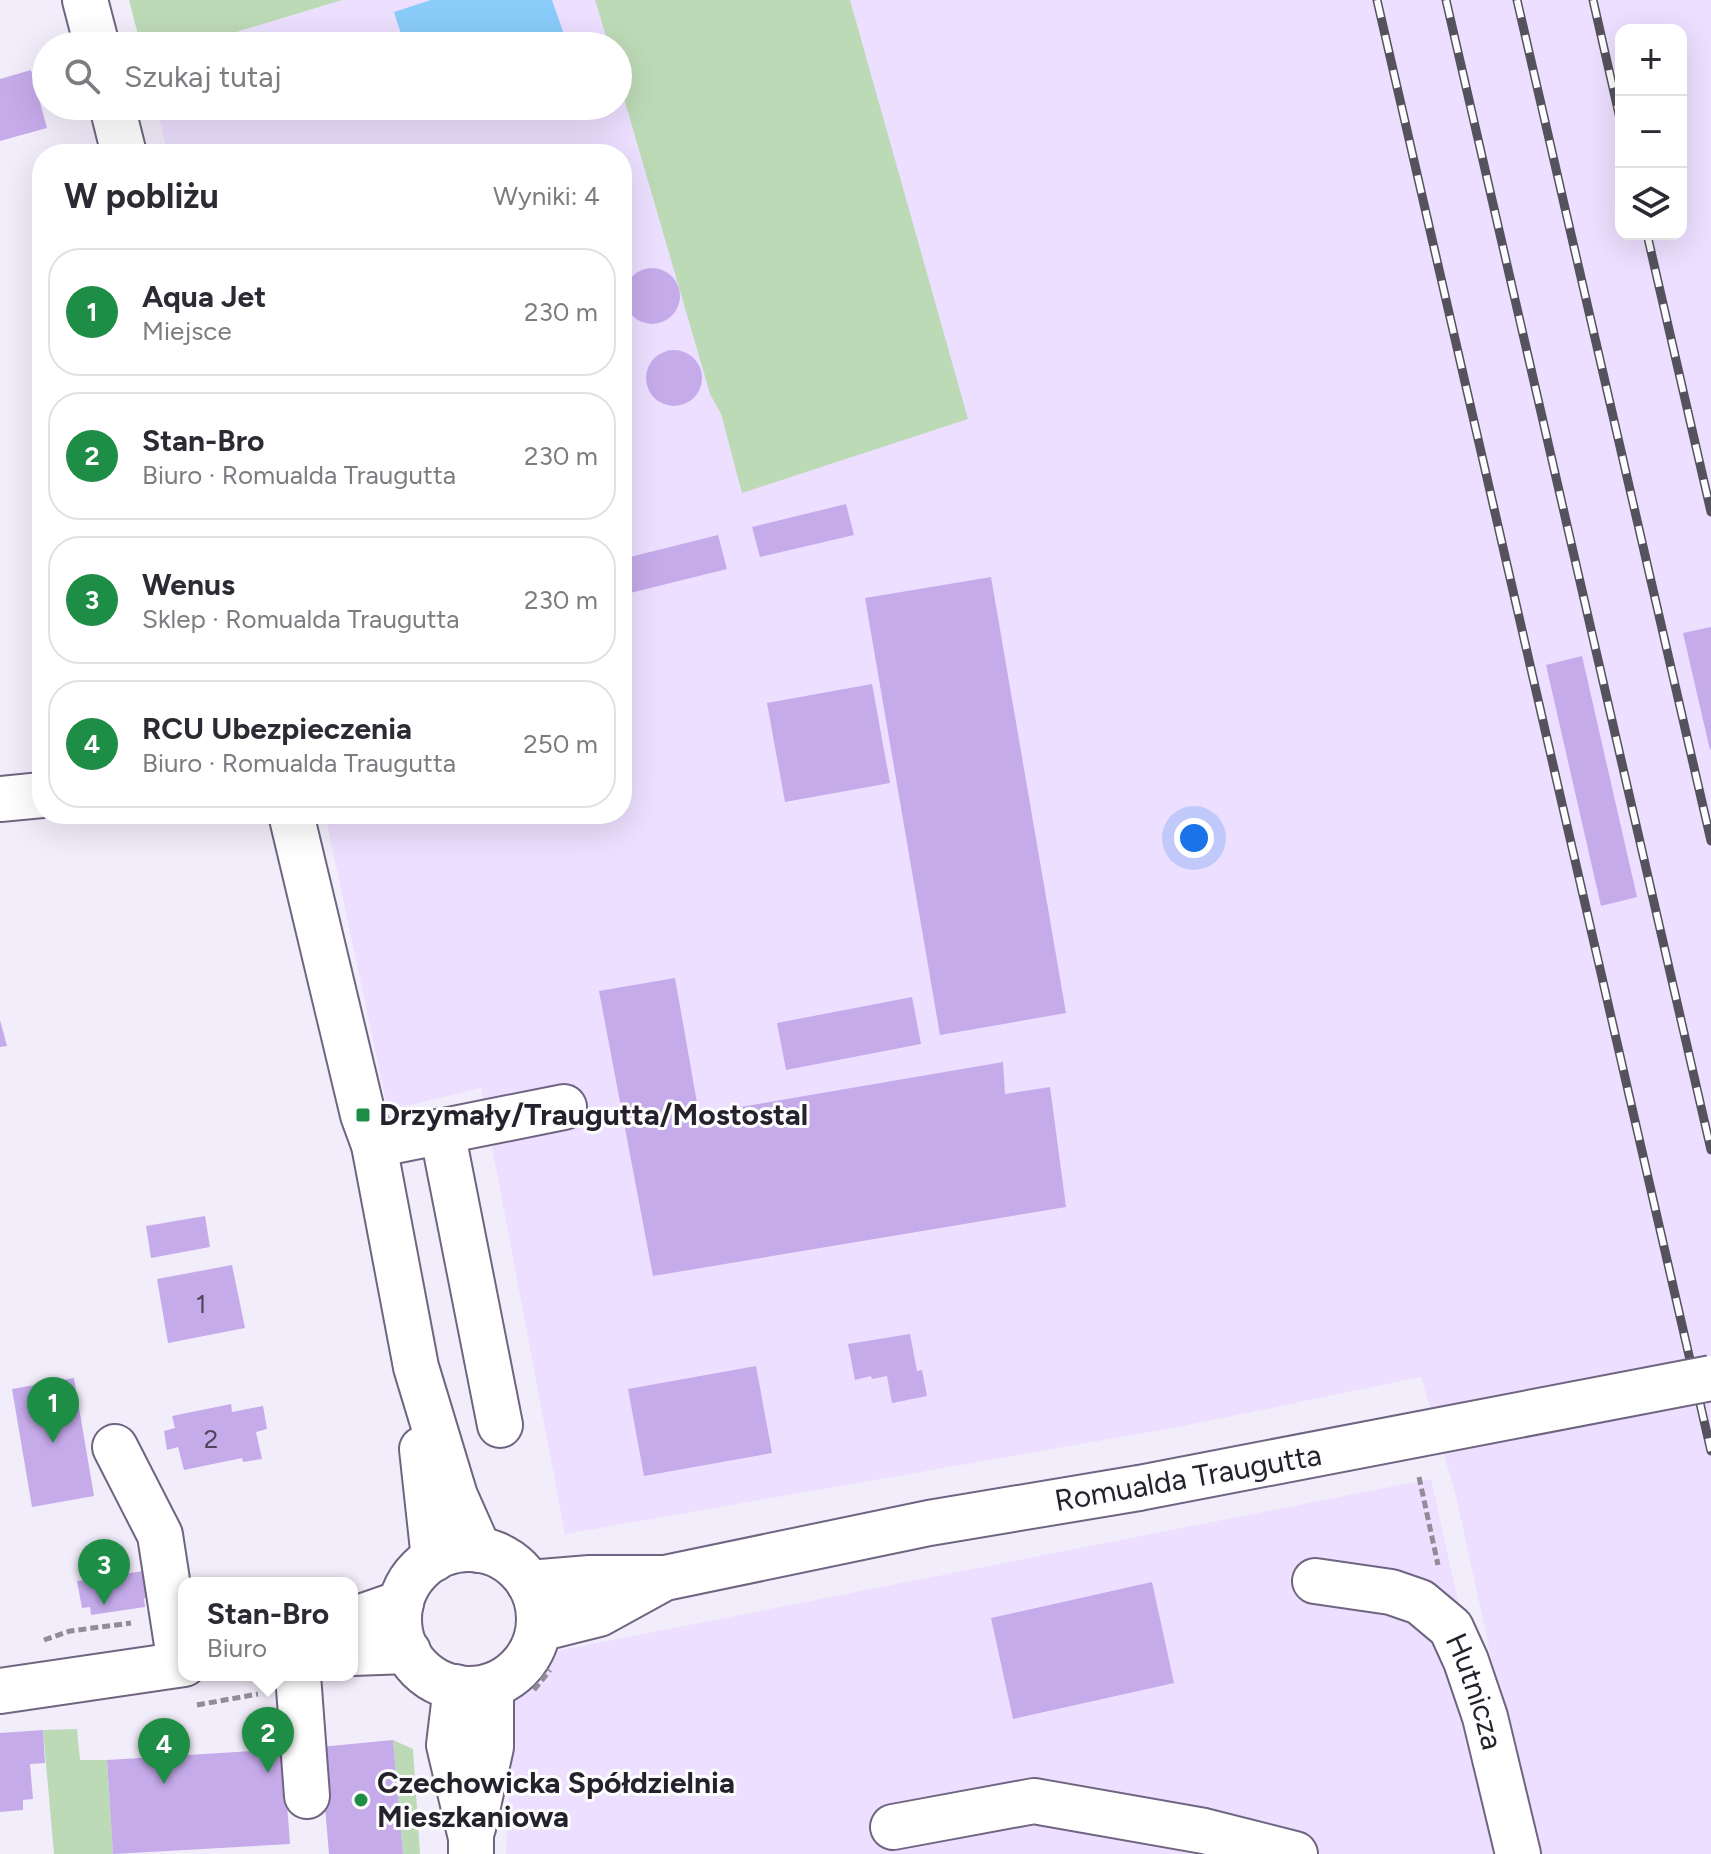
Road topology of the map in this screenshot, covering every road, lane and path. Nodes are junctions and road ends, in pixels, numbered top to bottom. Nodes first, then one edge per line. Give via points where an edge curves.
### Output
1 (85, 0) edge
2 (93, 32) edge
3 (116, 120) edge
4 (122, 144) edge
5 (32, 796) edge
6 (0, 799) edge
7 (293, 824) edge
8 (564, 1107) dead end
9 (442, 1131) junction
10 (374, 1145) junction
11 (416, 1367) junction
12 (1711, 1378) edge
13 (500, 1425) dead end
14 (115, 1447) dead end
15 (1417, 1466) dead end
16 (479, 1550) junction
17 (434, 1559) junction
18 (1439, 1569) dead end
19 (665, 1578) junction
20 (1315, 1581) dead end
21 (529, 1583) junction
22 (401, 1603) junction
23 (175, 1617) junction
24 (358, 1618) edge
25 (178, 1637) edge
26 (30, 1644) dead end
27 (549, 1646) junction
28 (408, 1651) junction
29 (358, 1653) edge
30 (178, 1665) edge
31 (298, 1681) edge
32 (492, 1689) junction
33 (0, 1691) edge
34 (307, 1796) dead end
35 (893, 1827) dead end
36 (471, 1846) edge
37 (1295, 1854) edge
38 (1518, 1854) edge

1 - 2 street
3 - 4 street
5 - 6 street
7 - 10 street
8 - 9 street
9 - 10 street
9 - 13 street
10 - 11 street
11 - 16 street via 455,1496
11 - 17 street
12 - 19 street, Romualda Traugutta, bridge via 929,1523
14 - 23 street via 160,1535
15 - 18 path
16 - 17 street via 456,1550
16 - 21 street via 499,1555
17 - 22 street via 414,1578
19 - 21 street
19 - 27 street
20 - 38 street, Hutnicza via 1391,1592 1420,1602 1451,1628 1485,1717
21 - 27 street
22 - 24 street
22 - 28 street
23 - 25 street
23 - 26 path via 70,1631
27 - 32 street via 533,1647 523,1664
27 - 32 path via 548,1670
28 - 29 street
28 - 32 street via 428,1674
30 - 33 street
31 - 34 street
32 - 36 street via 449,1745
35 - 37 street via 1034,1801 1204,1831

